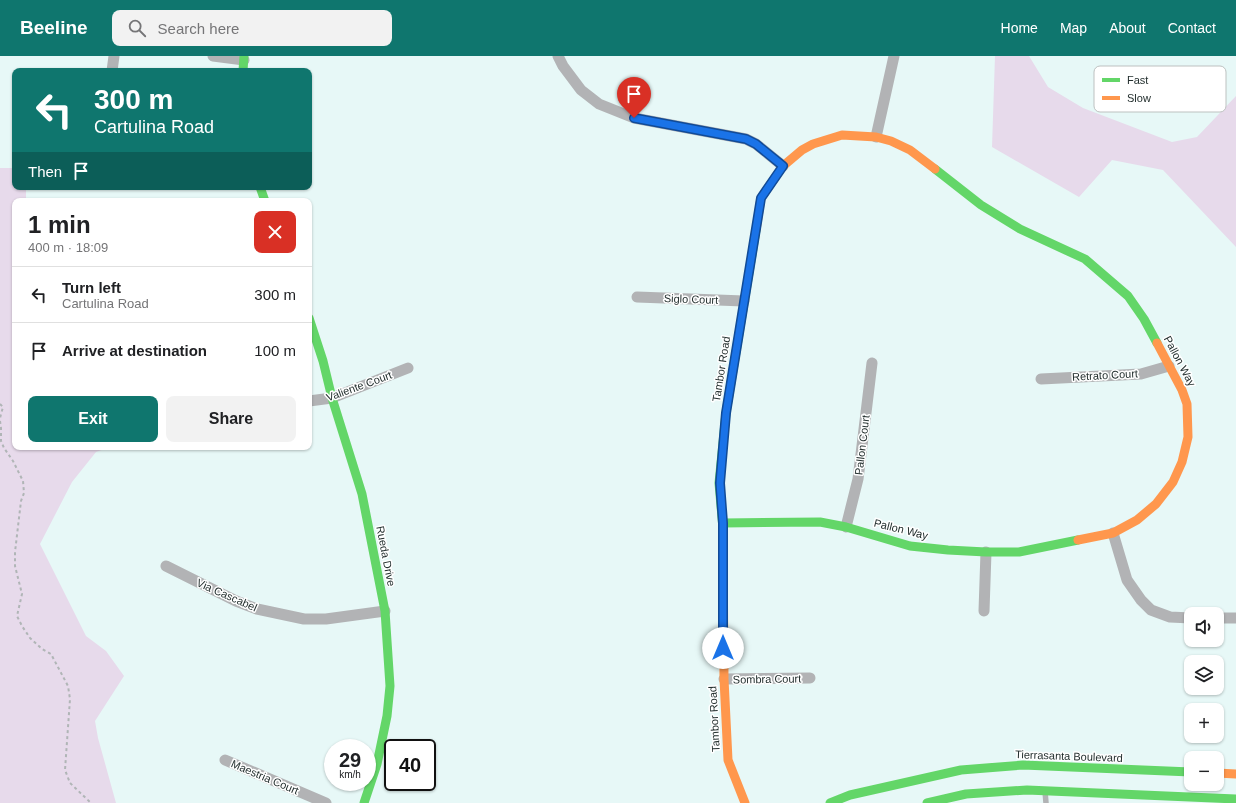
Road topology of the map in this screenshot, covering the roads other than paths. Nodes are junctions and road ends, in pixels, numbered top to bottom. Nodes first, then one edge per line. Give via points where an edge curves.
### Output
1 (114, 56) edge
2 (213, 56) edge
3 (558, 56) edge
4 (894, 56) edge
5 (243, 62) edge
6 (112, 68) edge
7 (876, 137) junction
8 (783, 166) junction
9 (637, 297) dead end
10 (744, 301) junction
11 (312, 326) edge
12 (872, 363) dead end
13 (1169, 366) junction
14 (408, 368) dead end
15 (1041, 379) dead end
16 (332, 398) junction
17 (312, 401) edge
18 (723, 523) junction
19 (846, 527) junction
20 (1113, 533) junction
21 (986, 552) junction
22 (166, 566) dead end
23 (385, 611) junction
24 (984, 611) dead end
25 (1184, 618) edge
26 (1224, 618) edge
27 (1236, 618) edge
28 (810, 678) dead end
29 (724, 679) junction
30 (225, 760) dead end
31 (1184, 772) edge
32 (1224, 773) edge
33 (1236, 774) edge
34 (1044, 791) junction
35 (1236, 799) edge
36 (326, 803) edge
37 (364, 803) edge
38 (745, 803) edge
39 (830, 803) edge
40 (927, 803) edge
41 (1046, 803) edge

1 - 6 street
2 - 5 street
3 - 8 street via 581,90 599,104 634,118 746,139
4 - 7 street
7 - 8 street, Tambor Road via 842,135 813,144
7 - 13 street, Pallon Way via 910,150 981,205 1020,229 1085,259 1128,296 1144,319
8 - 10 street, Tambor Road via 761,198
9 - 10 street, Siglo Court
10 - 18 street, Tambor Road via 726,413 720,483
11 - 16 street, Rueda Drive via 324,360
12 - 19 street, Pallon Court via 858,478
13 - 15 street, Retrato Court via 1141,374
13 - 20 street, Pallon Way via 1187,404 1188,437 1182,462 1173,482 1156,504 1137,520
14 - 16 street, Valiente Court
16 - 17 street, Valiente Court
16 - 23 street, Rueda Drive via 362,494
18 - 19 street, Pallon Way via 820,522
18 - 29 street, Tambor Road
19 - 21 street, Pallon Way via 910,546
20 - 21 street, Pallon Way via 1018,552
20 - 25 street via 1127,580 1141,600 1152,610 1170,617
21 - 24 street
22 - 23 street, Via Cascabel via 236,601 258,609 304,619 326,619
23 - 37 street, Rueda Drive via 390,686 387,716 377,764
26 - 27 street
28 - 29 street, Sombra Court
29 - 38 street, Tambor Road via 728,760
30 - 36 street, Maestria Court
31 - 39 street, Tierrasanta Boulevard via 1023,765 961,770
32 - 33 street
34 - 35 street
34 - 40 street via 966,794
34 - 41 lane

